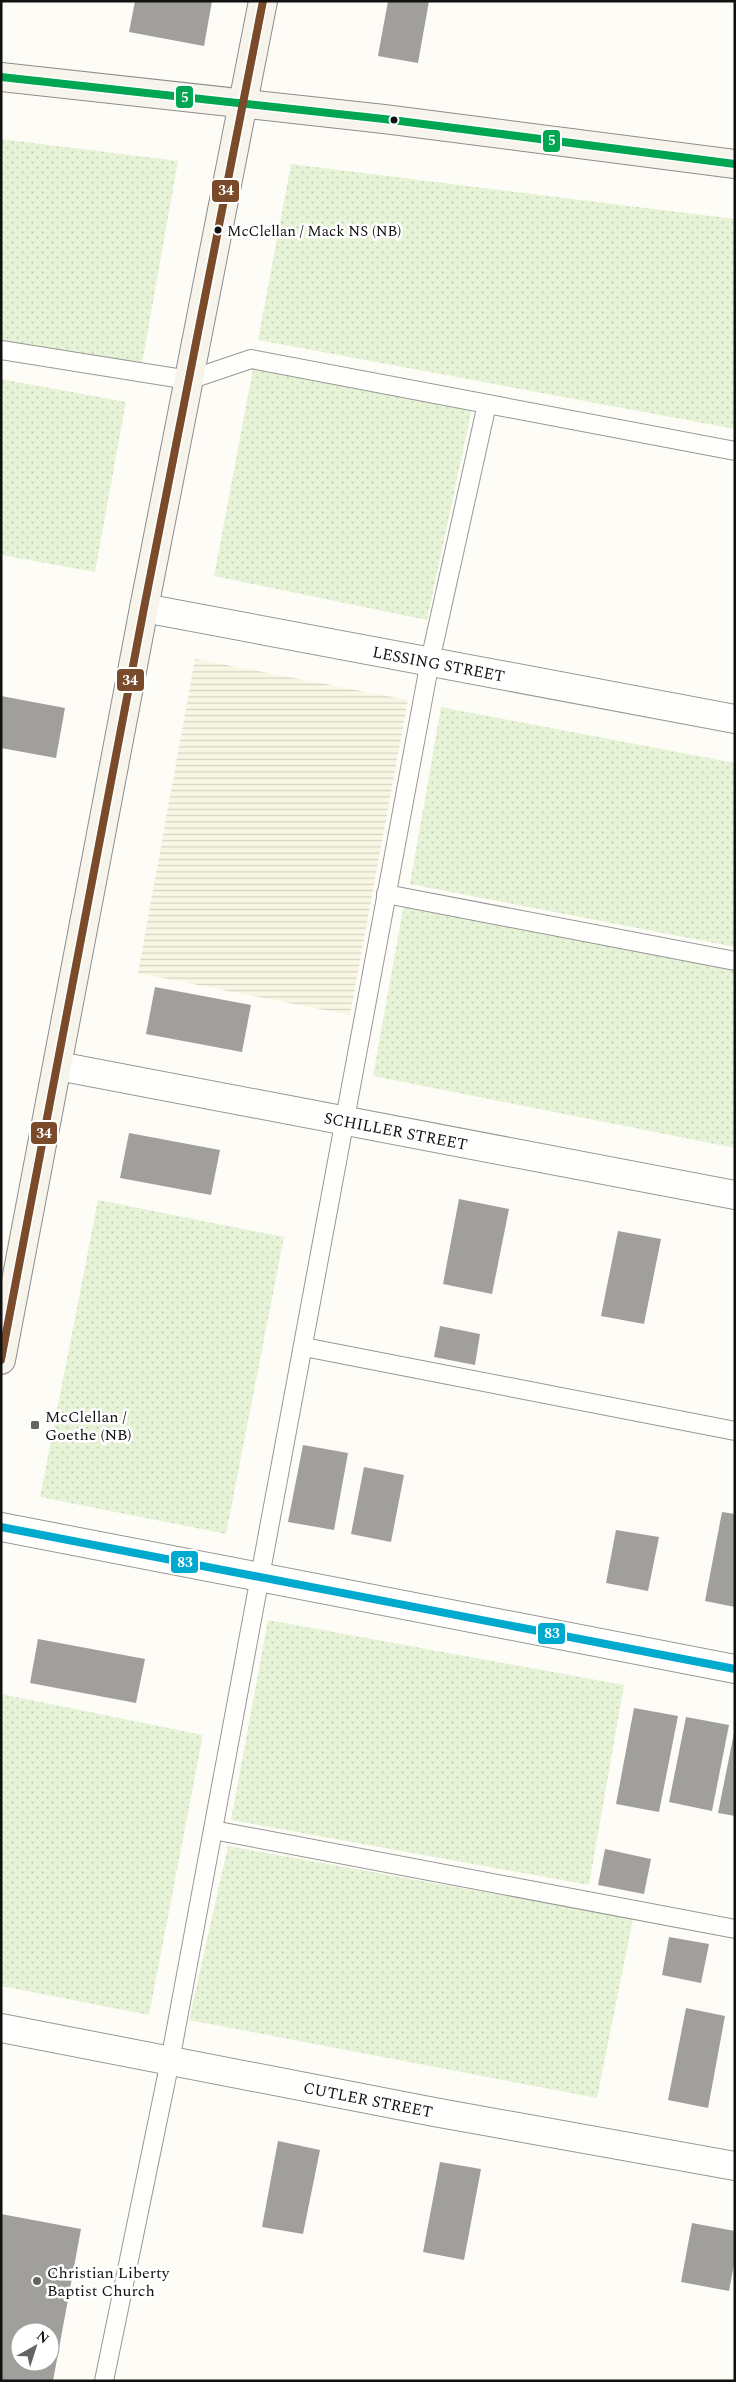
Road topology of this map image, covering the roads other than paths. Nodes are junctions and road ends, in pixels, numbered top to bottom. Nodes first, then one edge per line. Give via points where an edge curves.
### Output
1 (263, 1) edge
2 (1, 77) edge
3 (243, 103) junction
4 (735, 164) edge
5 (1, 350) edge
6 (188, 380) junction
7 (487, 404) junction
8 (735, 451) edge
9 (144, 608) junction
10 (430, 661) junction
11 (735, 719) edge
12 (386, 894) junction
13 (735, 961) edge
14 (58, 1066) junction
15 (346, 1121) junction
16 (735, 1195) edge
17 (304, 1346) junction
18 (1, 1360) edge
19 (735, 1431) edge
20 (1, 1527) edge
21 (260, 1577) junction
22 (735, 1669) edge
23 (213, 1830) junction
24 (735, 1929) edge
25 (1, 2028) edge
26 (170, 2061) junction
27 (735, 2166) edge
28 (104, 2381) edge

1 - 3 street
2 - 3 street
3 - 4 street
3 - 6 street
5 - 6 lane
6 - 7 lane via 251,359
6 - 9 street
7 - 8 lane
7 - 10 lane
9 - 10 street, LESSING STREET
9 - 14 street
10 - 11 street, LESSING STREET
10 - 12 lane
12 - 13 lane
12 - 15 lane
14 - 15 street, SCHILLER STREET
14 - 18 street
15 - 16 street, SCHILLER STREET
15 - 17 lane
17 - 19 lane
17 - 21 lane
20 - 21 street
21 - 22 street
21 - 23 lane
23 - 24 lane
23 - 26 lane
25 - 26 street, CUTLER STREET
26 - 27 street, CUTLER STREET
26 - 28 lane

